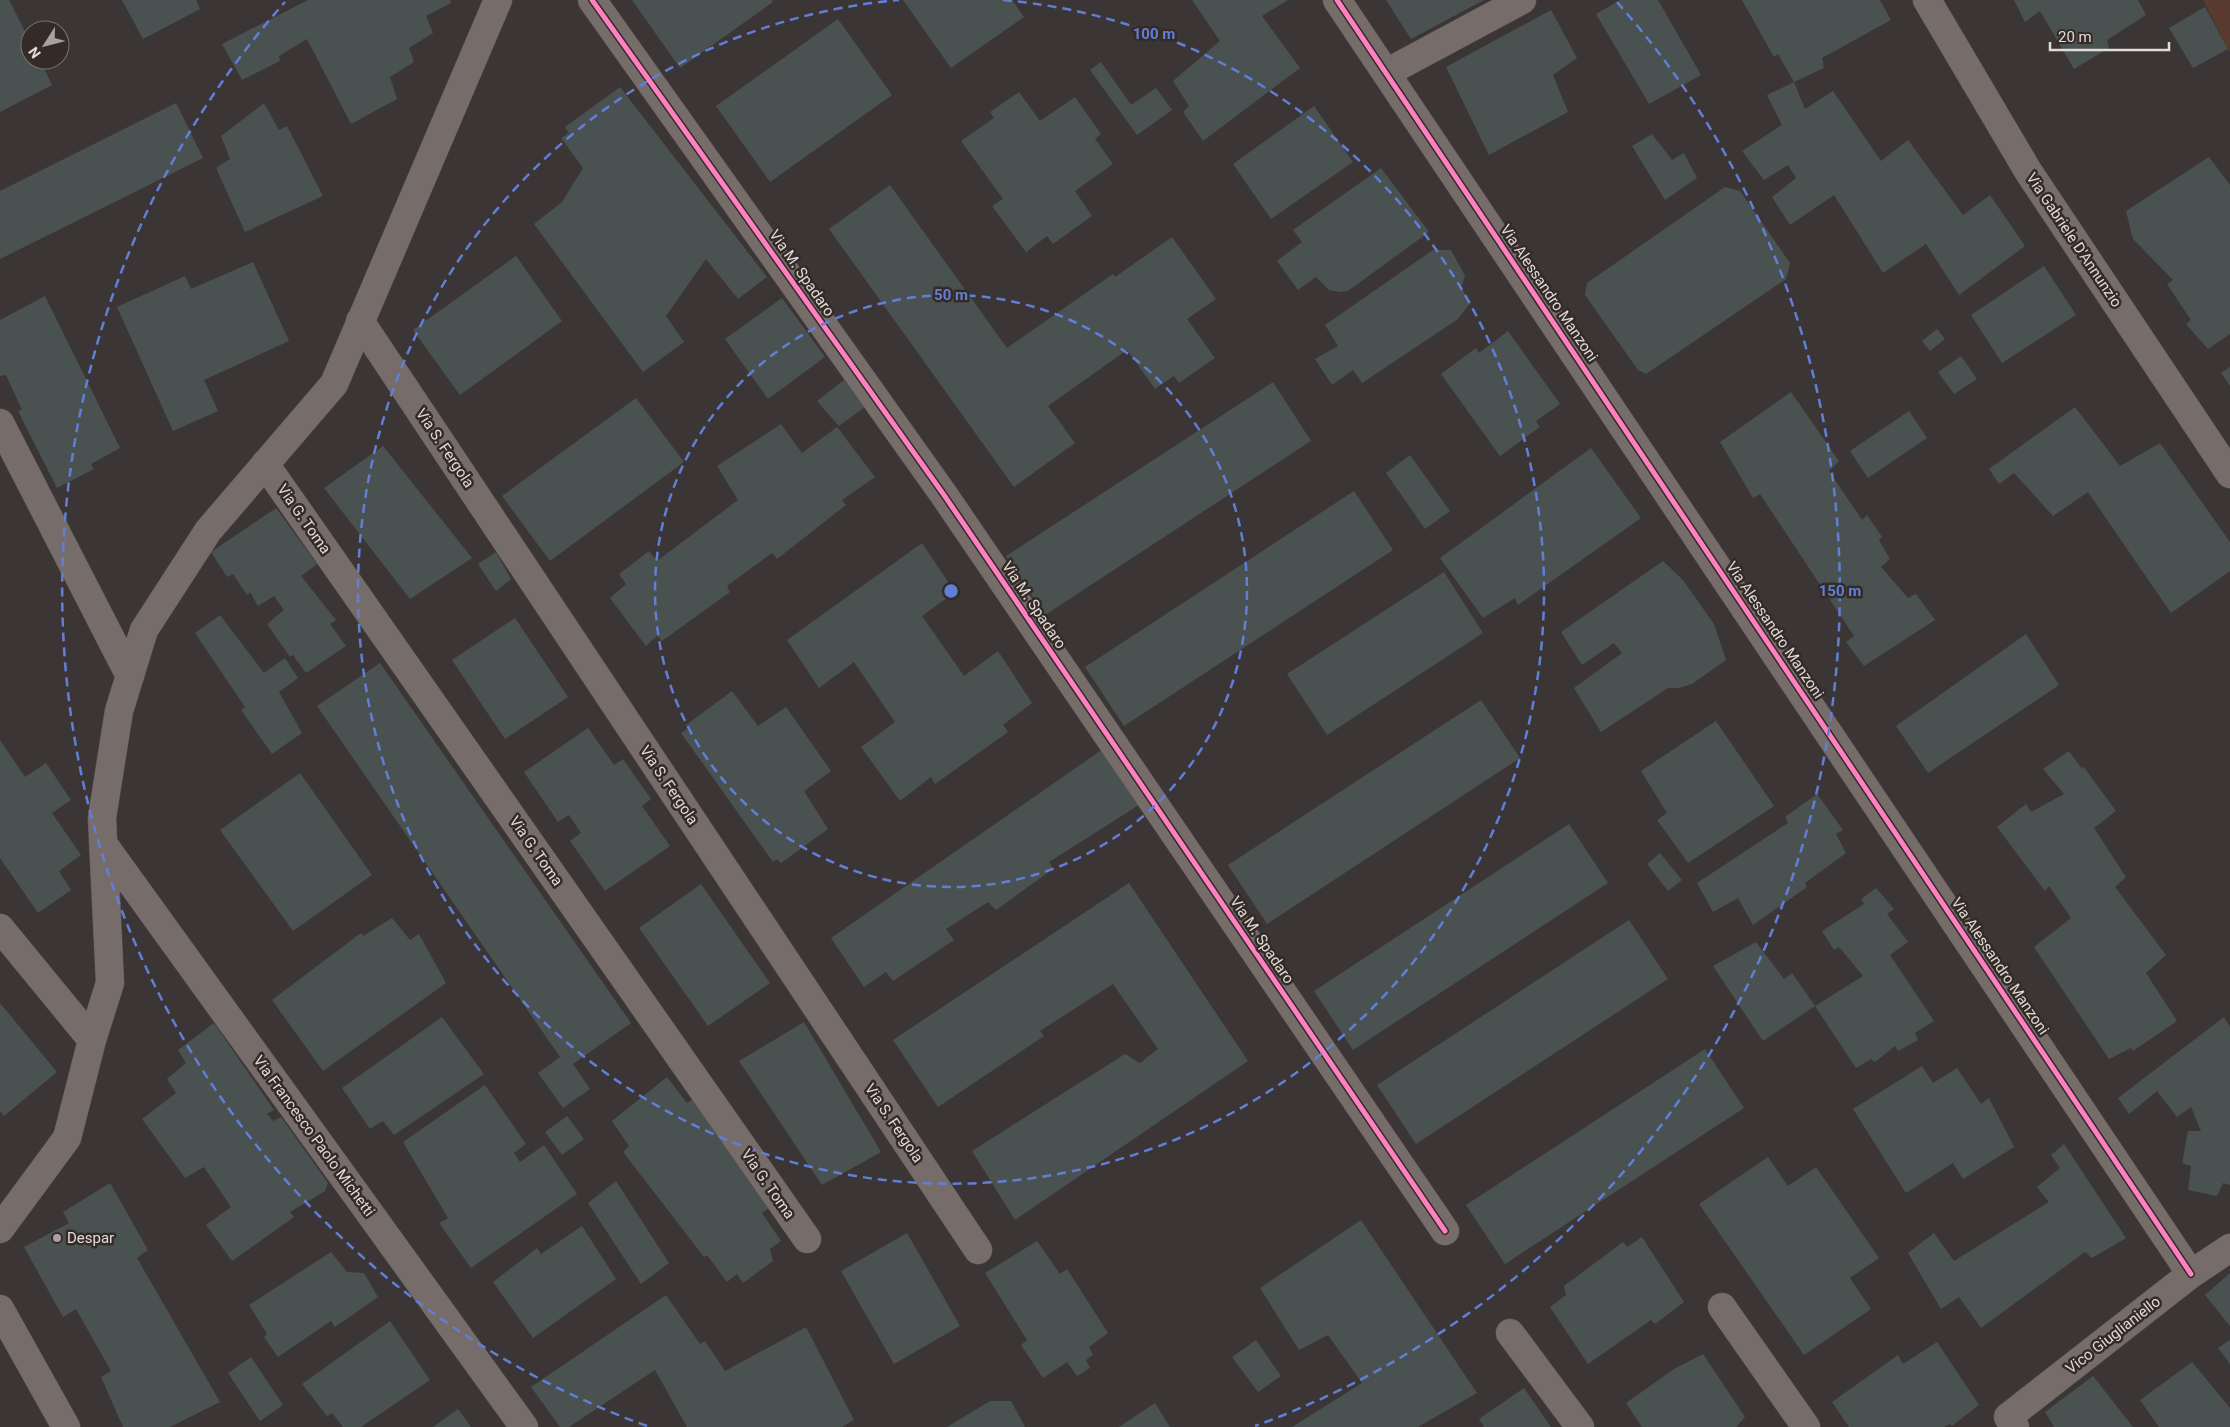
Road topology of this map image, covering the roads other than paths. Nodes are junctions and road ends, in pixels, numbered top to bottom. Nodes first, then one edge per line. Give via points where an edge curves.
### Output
1 (498, 0) edge
2 (592, 0) edge
3 (1337, 0) edge
4 (1522, 0) edge
5 (1927, 0) edge
6 (1386, 73) junction
7 (360, 321) junction
8 (0, 423) edge
9 (265, 464) junction
10 (2230, 474) edge
11 (130, 676) junction
12 (104, 845) junction
13 (0, 928) edge
14 (92, 1040) junction
15 (0, 1229) edge
16 (1446, 1231) dead end
17 (807, 1239) dead end
18 (2230, 1248) edge
19 (978, 1250) dead end
20 (2191, 1274) junction
21 (1722, 1307) dead end
22 (0, 1309) edge
23 (1510, 1333) dead end
24 (66, 1427) edge
25 (524, 1427) edge
26 (1580, 1427) edge
27 (1806, 1427) edge
28 (2014, 1427) edge

1 - 7 street
2 - 16 street, Via M. Spadaro via 944,495
3 - 6 street, Via Alessandro Manzoni
4 - 6 street
5 - 10 street, Via Gabriele D'Annunzio via 2028,171
6 - 20 street, Via Alessandro Manzoni
7 - 9 street via 334,384
7 - 19 street, Via S. Fergola
8 - 11 street
9 - 11 street via 208,531 149,622
9 - 17 street, Via G. Toma
11 - 12 street via 119,711 102,818
12 - 14 street via 110,983
12 - 25 street, Via Francesco Paolo Michetti
13 - 14 street
14 - 15 street via 68,1138
18 - 20 street, Vico Giuglianiello
20 - 28 street, Vico Giuglianiello via 2008,1417
21 - 27 street
22 - 24 street
23 - 26 street

